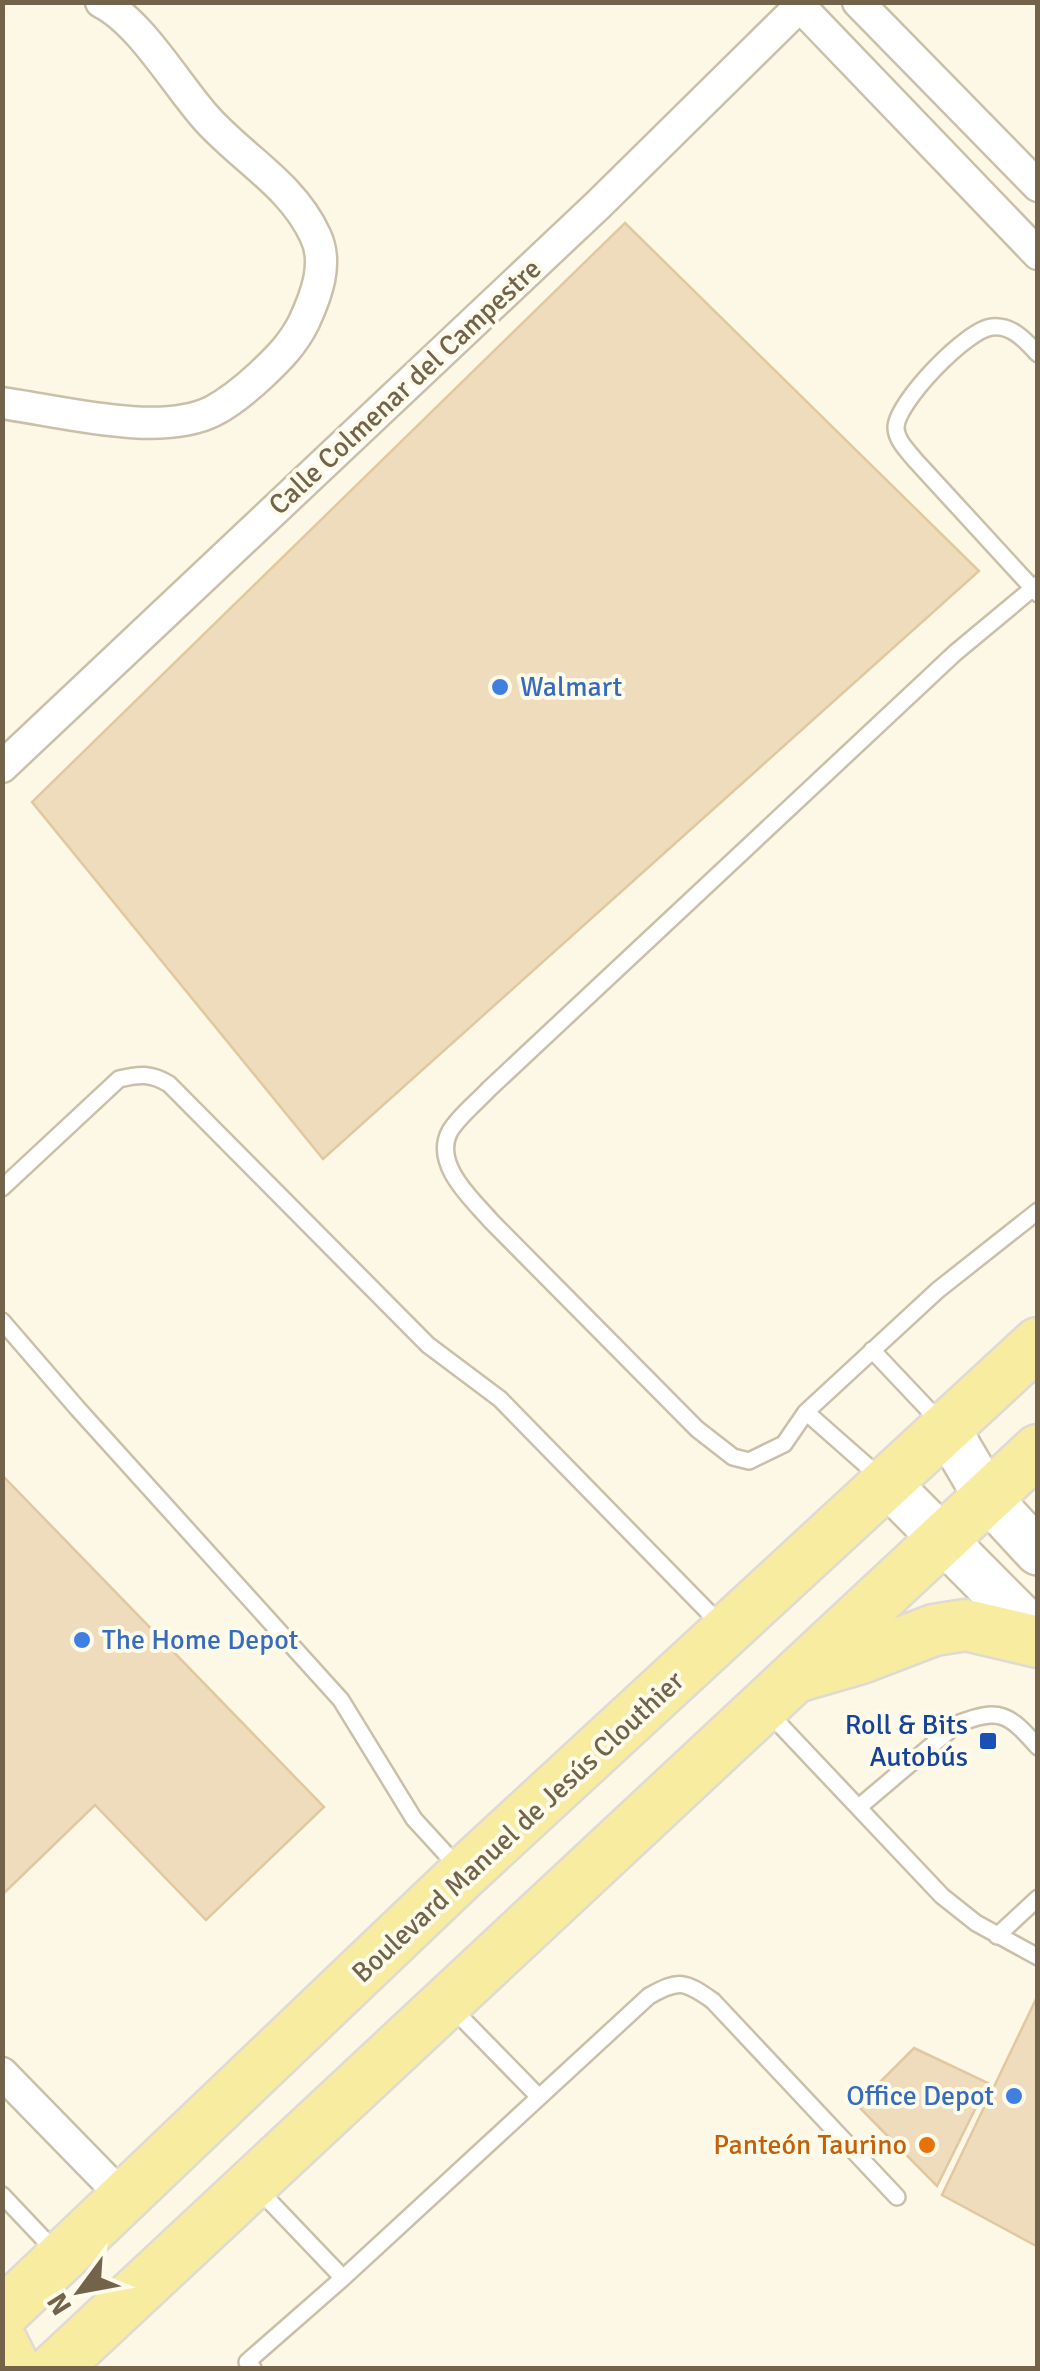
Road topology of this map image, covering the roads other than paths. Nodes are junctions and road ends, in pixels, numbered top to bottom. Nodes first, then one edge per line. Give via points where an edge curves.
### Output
1 (101, 2) edge
2 (858, 2) edge
3 (800, 4) edge
4 (1038, 186) edge
5 (1038, 254) edge
6 (1038, 354) edge
7 (2, 403) edge
8 (1036, 588) edge
9 (2, 767) edge
10 (2, 1188) edge
11 (1038, 1212) edge
12 (2, 1321) edge
13 (1038, 1343) edge
14 (872, 1350) junction
15 (806, 1412) junction
16 (947, 1429) junction
17 (1038, 1450) edge
18 (888, 1484) junction
19 (986, 1497) junction
20 (941, 1540) junction
21 (1038, 1552) edge
22 (728, 1632) junction
23 (1038, 1639) edge
24 (776, 1692) junction
25 (1038, 1748) edge
26 (859, 1808) junction
27 (464, 1873) junction
28 (1038, 1898) edge
29 (997, 1936) junction
30 (1038, 1958) edge
31 (446, 2002) junction
32 (2, 2072) edge
33 (539, 2098) junction
34 (255, 2185) junction
35 (2, 2195) edge
36 (897, 2197) dead end
37 (124, 2199) junction
38 (63, 2258) junction
39 (343, 2278) junction
40 (2, 2314) edge
41 (2, 2342) edge
42 (66, 2365) edge
43 (247, 2366) edge
44 (15, 2368) edge

1 - 7 street via 148,46 208,120 298,204 318,239 322,263 315,298 294,342 250,386 210,412 170,422
2 - 4 street
3 - 5 street
3 - 9 street, Calle Colmenar del Campestre via 598,205
6 - 8 lane via 1013,330 982,328 902,407 896,426 915,460
8 - 15 lane via 956,653 488,1089 444,1147 463,1189 491,1221 715,1445 749,1461 766,1455 784,1444
10 - 22 lane via 119,1079 155,1075 428,1345 500,1399
11 - 14 lane
12 - 27 lane via 341,1700 414,1819
13 - 16 main road, Boulevard Manuel de Jesús Clouthier
14 - 15 lane
14 - 16 lane
15 - 18 lane
16 - 18 main road, Boulevard Manuel de Jesús Clouthier
16 - 19 main road
17 - 19 main road
18 - 20 main road
18 - 22 main road, Boulevard Manuel de Jesús Clouthier
19 - 20 main road
19 - 21 main road
20 - 23 main road
20 - 24 main road
22 - 27 main road, Boulevard Manuel de Jesús Clouthier
23 - 24 main road via 966,1625 934,1630
24 - 26 lane
24 - 31 main road
25 - 26 lane via 1016,1722 1000,1715 975,1717 957,1724
26 - 29 lane via 942,1896
27 - 37 main road, Boulevard Manuel de Jesús Clouthier
28 - 29 lane
29 - 30 lane
31 - 33 lane
31 - 34 main road
32 - 37 street
33 - 36 lane via 649,1996 677,1983 691,1985
33 - 39 lane
34 - 39 lane
34 - 42 main road
35 - 38 lane
37 - 38 main road, Boulevard Manuel de Jesús Clouthier
38 - 40 main road, Boulevard Manuel de Jesús Clouthier
39 - 43 lane
41 - 44 main road

